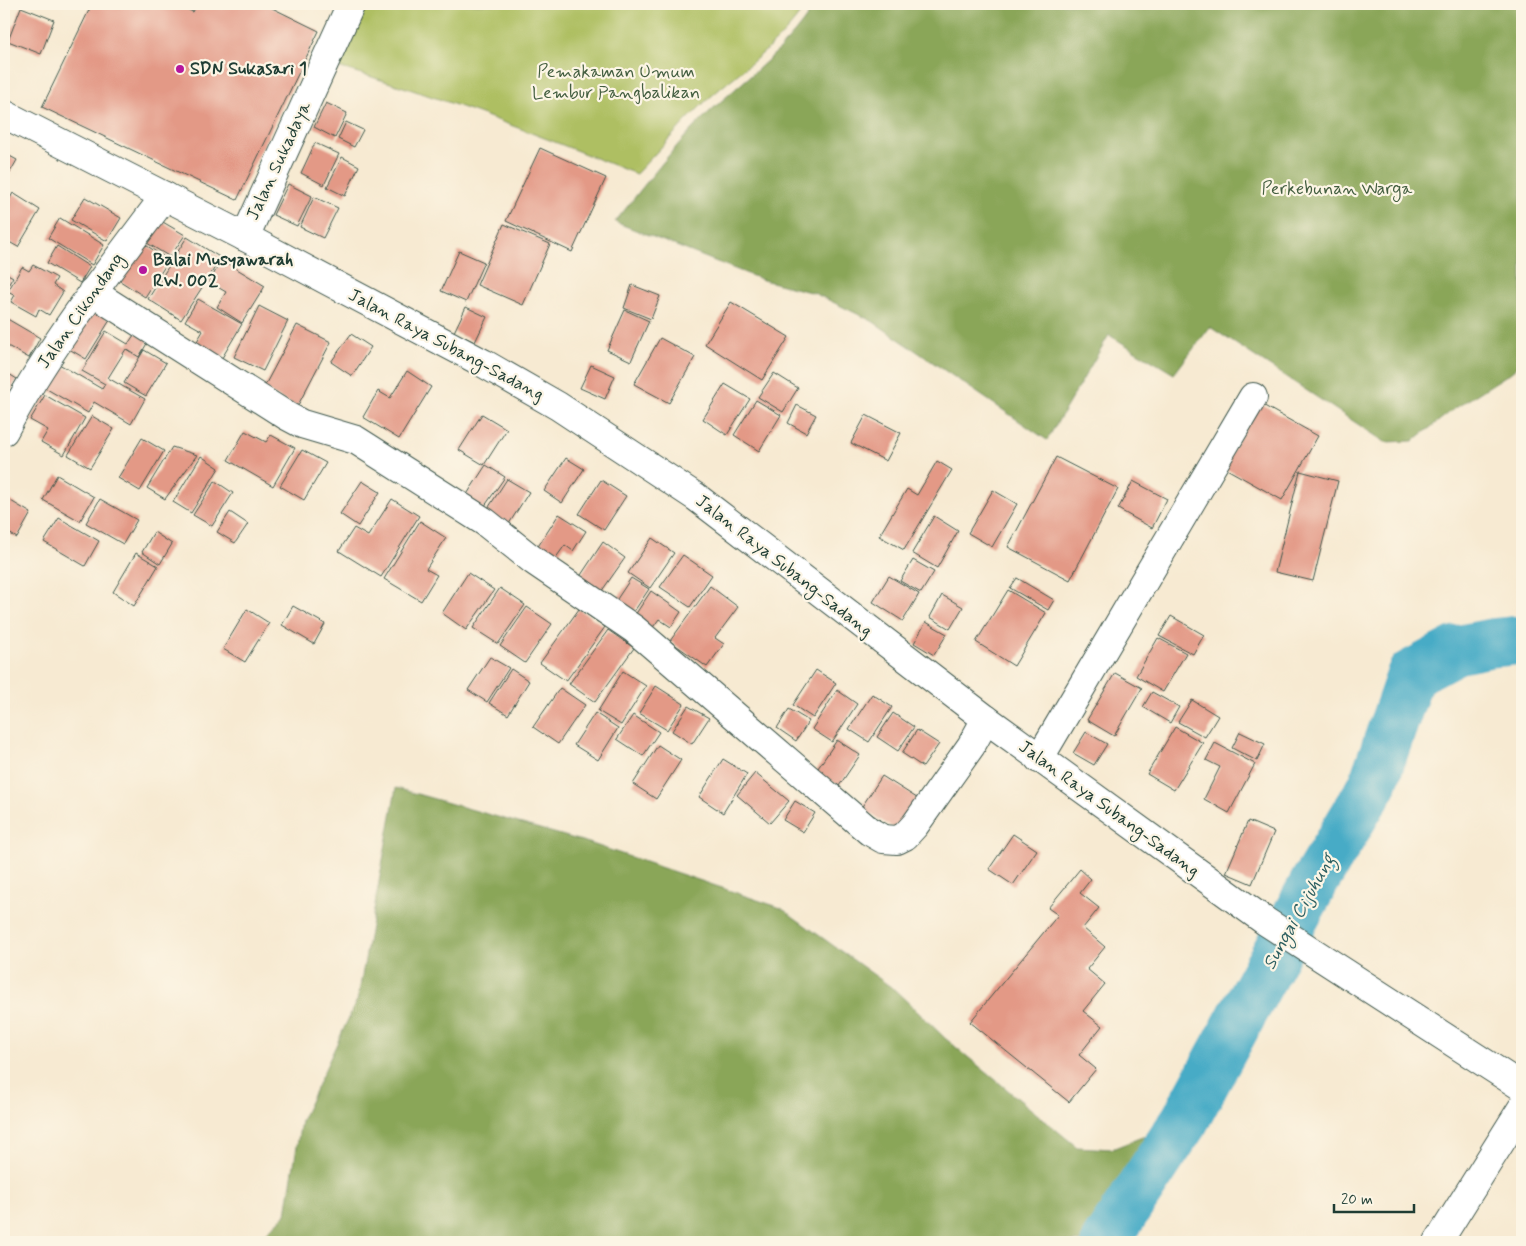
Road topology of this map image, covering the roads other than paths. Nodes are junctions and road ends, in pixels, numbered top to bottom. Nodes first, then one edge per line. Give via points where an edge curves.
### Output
1 (351, 4) edge
2 (4, 114) edge
3 (165, 196) junction
4 (245, 237) junction
5 (92, 292) junction
6 (1254, 398) dead end
7 (4, 430) edge
8 (986, 719) junction
9 (1039, 759) junction
10 (1522, 1087) edge
11 (1522, 1108) edge
12 (1438, 1242) edge

1 - 4 street, Jalan Sukadaya
2 - 3 street, Jalan Raya Subang-Sadang
3 - 4 street, Jalan Raya Subang-Sadang
3 - 5 street, Jalan Cikondang
4 - 8 street, Jalan Raya Subang-Sadang via 491,368 633,454 696,498
5 - 7 street, Jalan Cikondang via 24,392
5 - 8 street via 287,416 302,424 356,440 485,522 534,561 634,629 822,792 882,839 897,840 905,836
6 - 9 street
8 - 9 street, Jalan Raya Subang-Sadang
9 - 10 street, Jalan Raya Subang-Sadang via 1265,921
11 - 12 street

